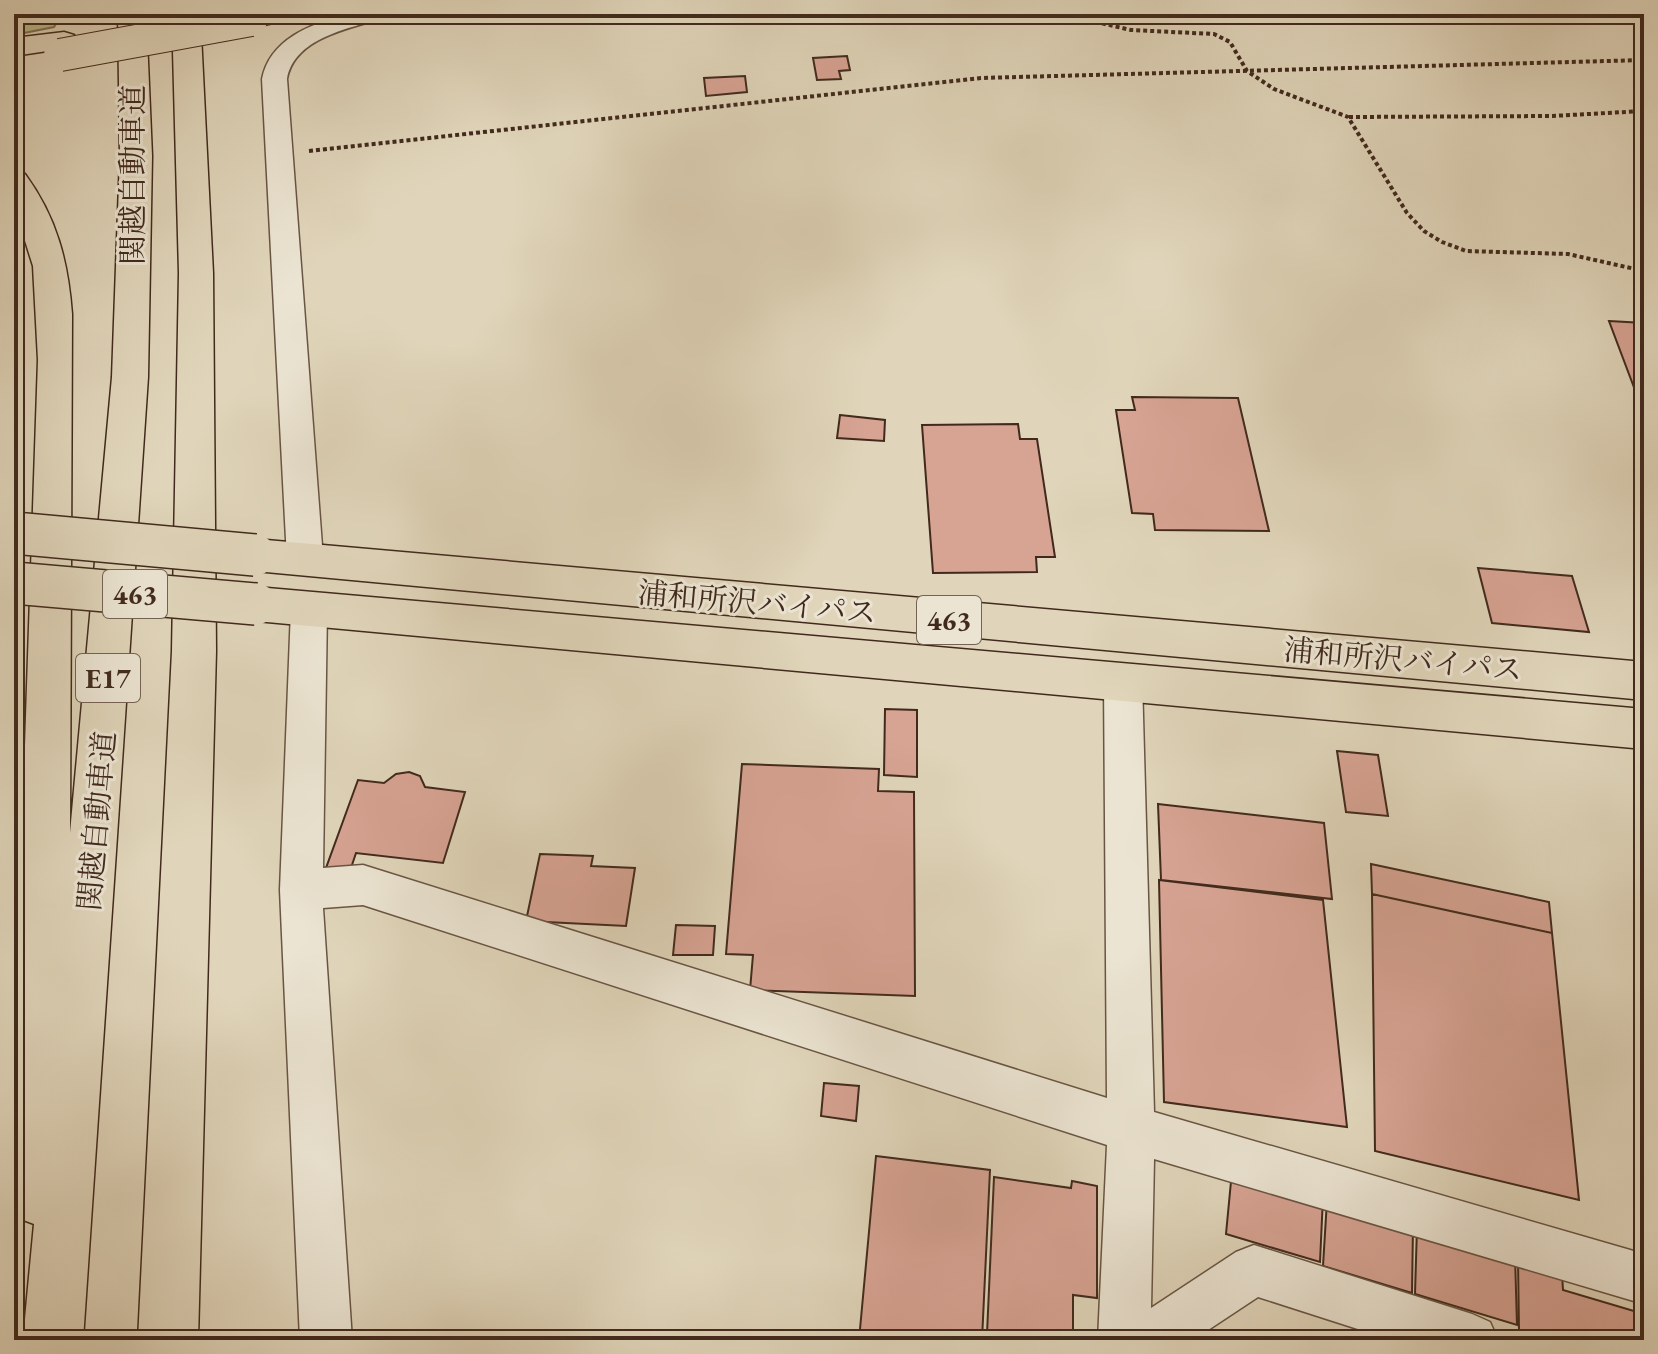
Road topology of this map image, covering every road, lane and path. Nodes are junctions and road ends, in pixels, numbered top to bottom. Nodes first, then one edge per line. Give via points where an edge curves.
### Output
1 (132, 14) edge
2 (186, 14) edge
3 (207, 14) edge
4 (219, 14) edge
5 (371, 14) edge
6 (1061, 14) edge
7 (264, 17) edge
8 (14, 47) edge
9 (62, 48) junction
10 (1644, 60) edge
11 (14, 61) edge
12 (1247, 71) junction
13 (1644, 111) edge
14 (1348, 117) junction
15 (278, 154) junction
16 (14, 181) edge
17 (1644, 271) edge
18 (196, 273) junction
19 (14, 533) edge
20 (305, 559) junction
21 (14, 583) edge
22 (309, 610) junction
23 (1123, 680) junction
24 (1644, 681) edge
25 (1644, 729) edge
26 (301, 890) junction
27 (1131, 1129) junction
28 (1644, 1279) edge
29 (35, 1340) edge
30 (53, 1340) edge
31 (168, 1340) edge
32 (326, 1340) edge
33 (1124, 1340) edge
34 (1147, 1340) edge
35 (1472, 1340) edge

1 - 30 highway, 関越自動車道 / E17 via 136,156 130,377
2 - 18 highway, 関越自動車道
3 - 18 highway via 207,175
4 - 9 highway
5 - 15 street via 318,32 285,56 276,71
6 - 12 path via 1131,30 1214,34 1230,42
7 - 9 highway, bridge
8 - 9 highway
9 - 11 highway
10 - 12 path
12 - 14 path via 1274,89
12 - 15 path via 981,78
13 - 14 path
14 - 17 path via 1407,213 1442,242 1466,251 1568,254
15 - 20 street
16 - 29 highway via 36,215 47,252 56,360
18 - 31 highway, 関越自動車道 via 194,651
19 - 20 highway, 浦和所沢バイパス / 463, bridge
20 - 24 highway, 浦和所沢バイパス / 463
21 - 22 highway, 浦和所沢バイパス / 463, bridge
22 - 23 highway, 浦和所沢バイパス / 463
22 - 26 street
23 - 25 highway, 浦和所沢バイパス / 463
23 - 27 street
26 - 27 street via 363,885
26 - 32 street
27 - 28 street
27 - 33 street
34 - 35 street via 1254,1270

